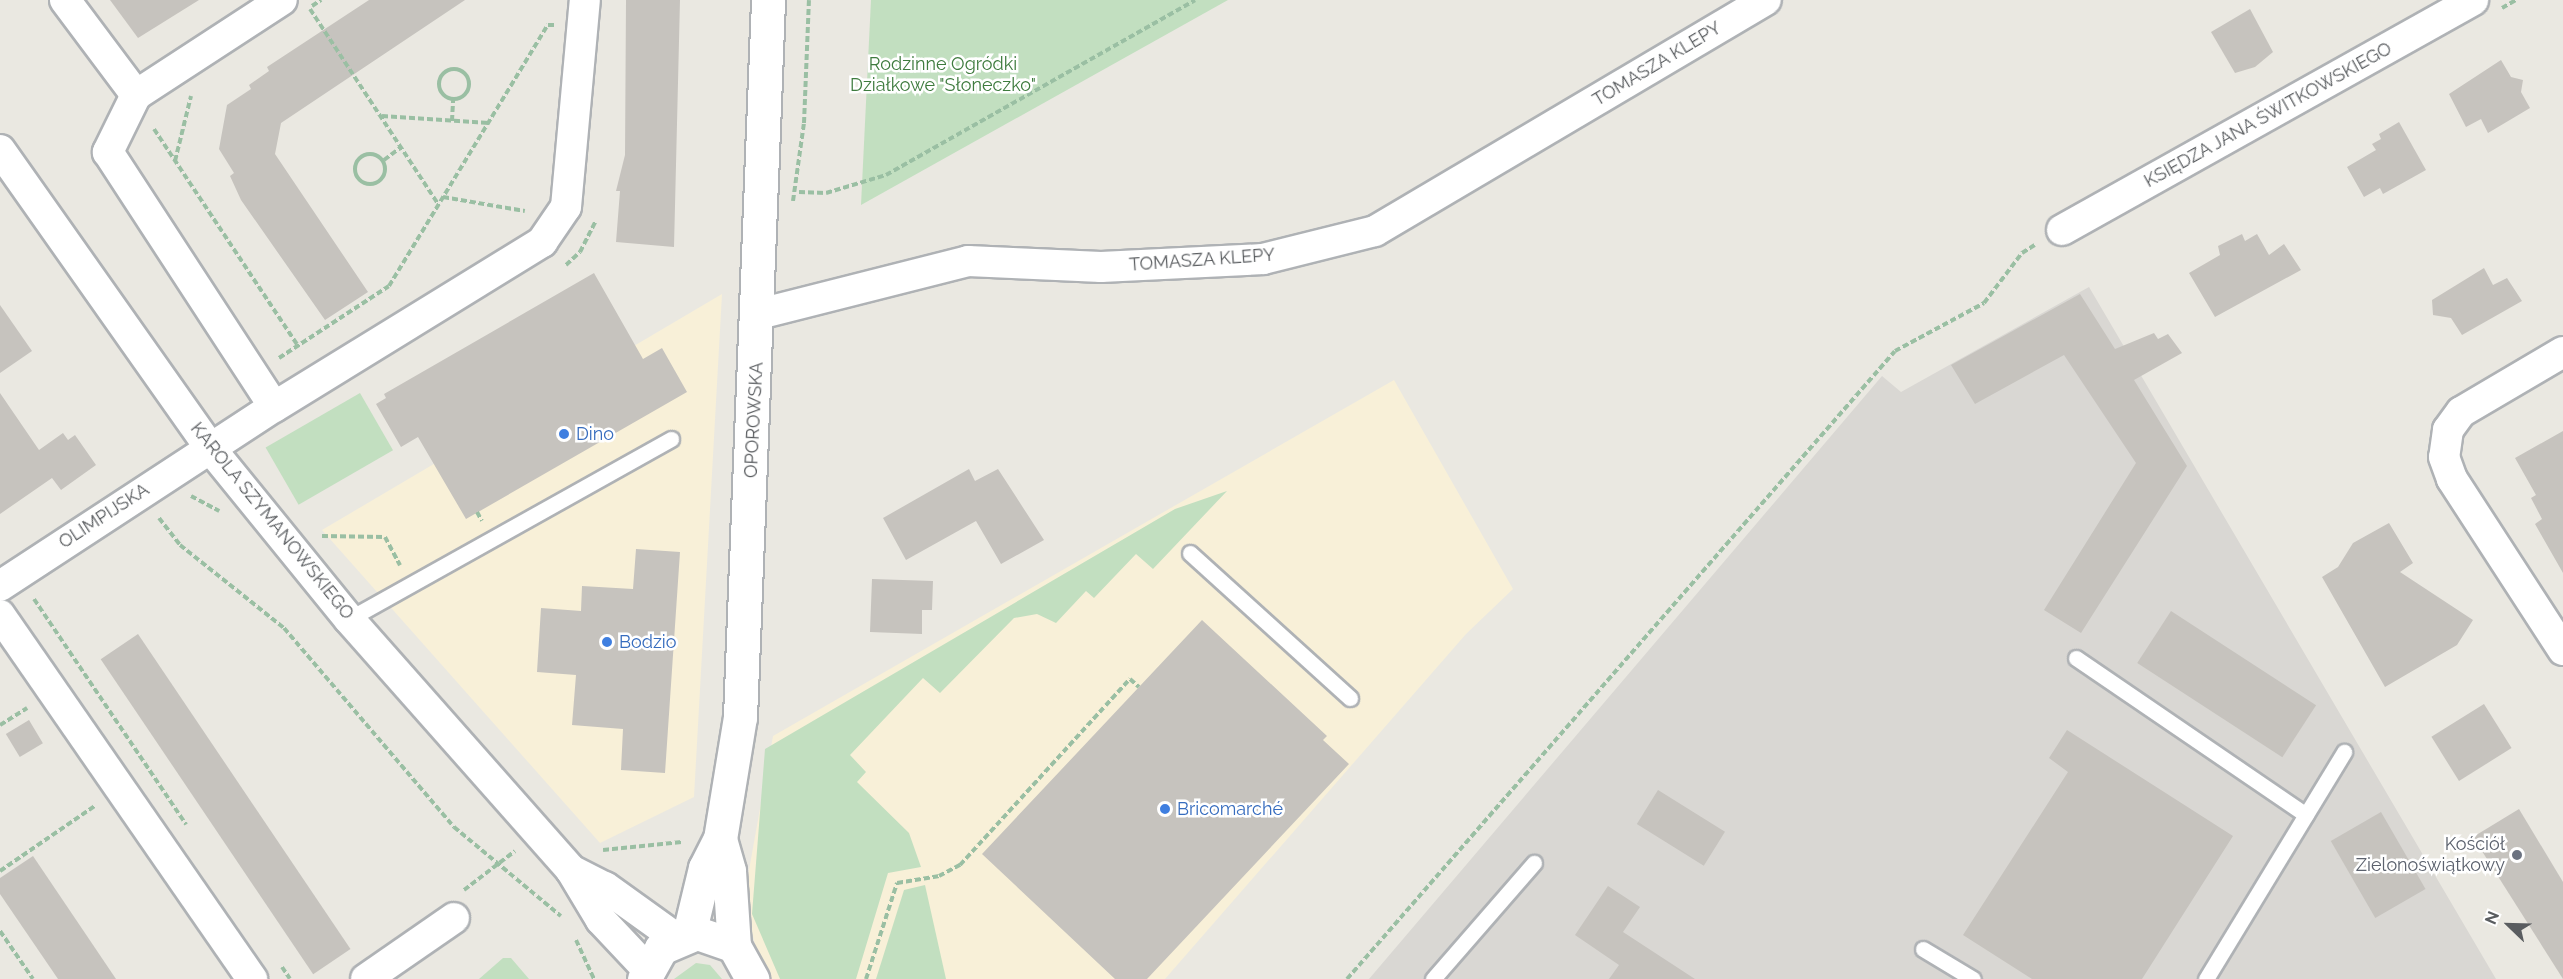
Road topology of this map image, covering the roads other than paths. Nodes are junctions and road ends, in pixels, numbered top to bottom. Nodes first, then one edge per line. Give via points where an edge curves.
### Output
1 (65, 0) edge
2 (768, 0) edge
3 (1766, 0) edge
4 (2474, 0) edge
5 (295, 4) edge
6 (583, 12) edge
7 (142, 106) junction
8 (0, 150) edge
9 (2062, 231) road end
10 (759, 314) junction
11 (2563, 352) edge
12 (274, 407) junction
13 (671, 439) dead end
14 (210, 448) junction
15 (1190, 553) dead end
16 (0, 586) edge
17 (0, 615) edge
18 (350, 619) junction
19 (2563, 650) edge
20 (2076, 658) dead end
21 (1350, 698) dead end
22 (2344, 752) dead end
23 (2306, 814) junction
24 (706, 840) junction
25 (581, 861) junction
26 (1534, 863) dead end
27 (454, 918) dead end
28 (682, 936) junction
29 (734, 946) junction
30 (1923, 949) dead end
31 (646, 974) edge
32 (252, 979) edge
33 (366, 979) edge
34 (752, 979) edge
35 (1433, 979) edge
36 (1973, 979) edge
37 (2206, 979) edge

1 - 7 street
2 - 10 street, OPOROWSKA
3 - 10 street, TOMASZA KLEPY via 1375,231 1263,259 1101,267 968,261
4 - 9 street, KSIĘDZA JANA ŚWITKOWSKIEGO
5 - 7 street
6 - 12 street, OLIMPIJSKA via 566,207 548,234
7 - 12 street via 108,152
8 - 14 street, KAROLA SZYMANOWSKIEGO
10 - 24 street, OPOROWSKA via 740,717
11 - 19 street via 2461,412 2448,430 2444,457 2452,479
12 - 14 street, OLIMPIJSKA
13 - 18 lane
14 - 16 street, OLIMPIJSKA
14 - 18 street, KAROLA SZYMANOWSKIEGO
15 - 21 lane
17 - 32 street
18 - 25 street, KAROLA SZYMANOWSKIEGO
20 - 23 lane
22 - 23 lane
23 - 37 lane
24 - 28 street, OPOROWSKA via 705,868
24 - 29 street, OPOROWSKA via 729,870
25 - 28 street, KAROLA SZYMANOWSKIEGO via 605,887
25 - 31 street, KAROLA SZYMANOWSKIEGO via 601,920
26 - 35 lane
27 - 33 street
28 - 29 street via 713,935
28 - 31 street via 655,954
29 - 34 street
30 - 36 lane

